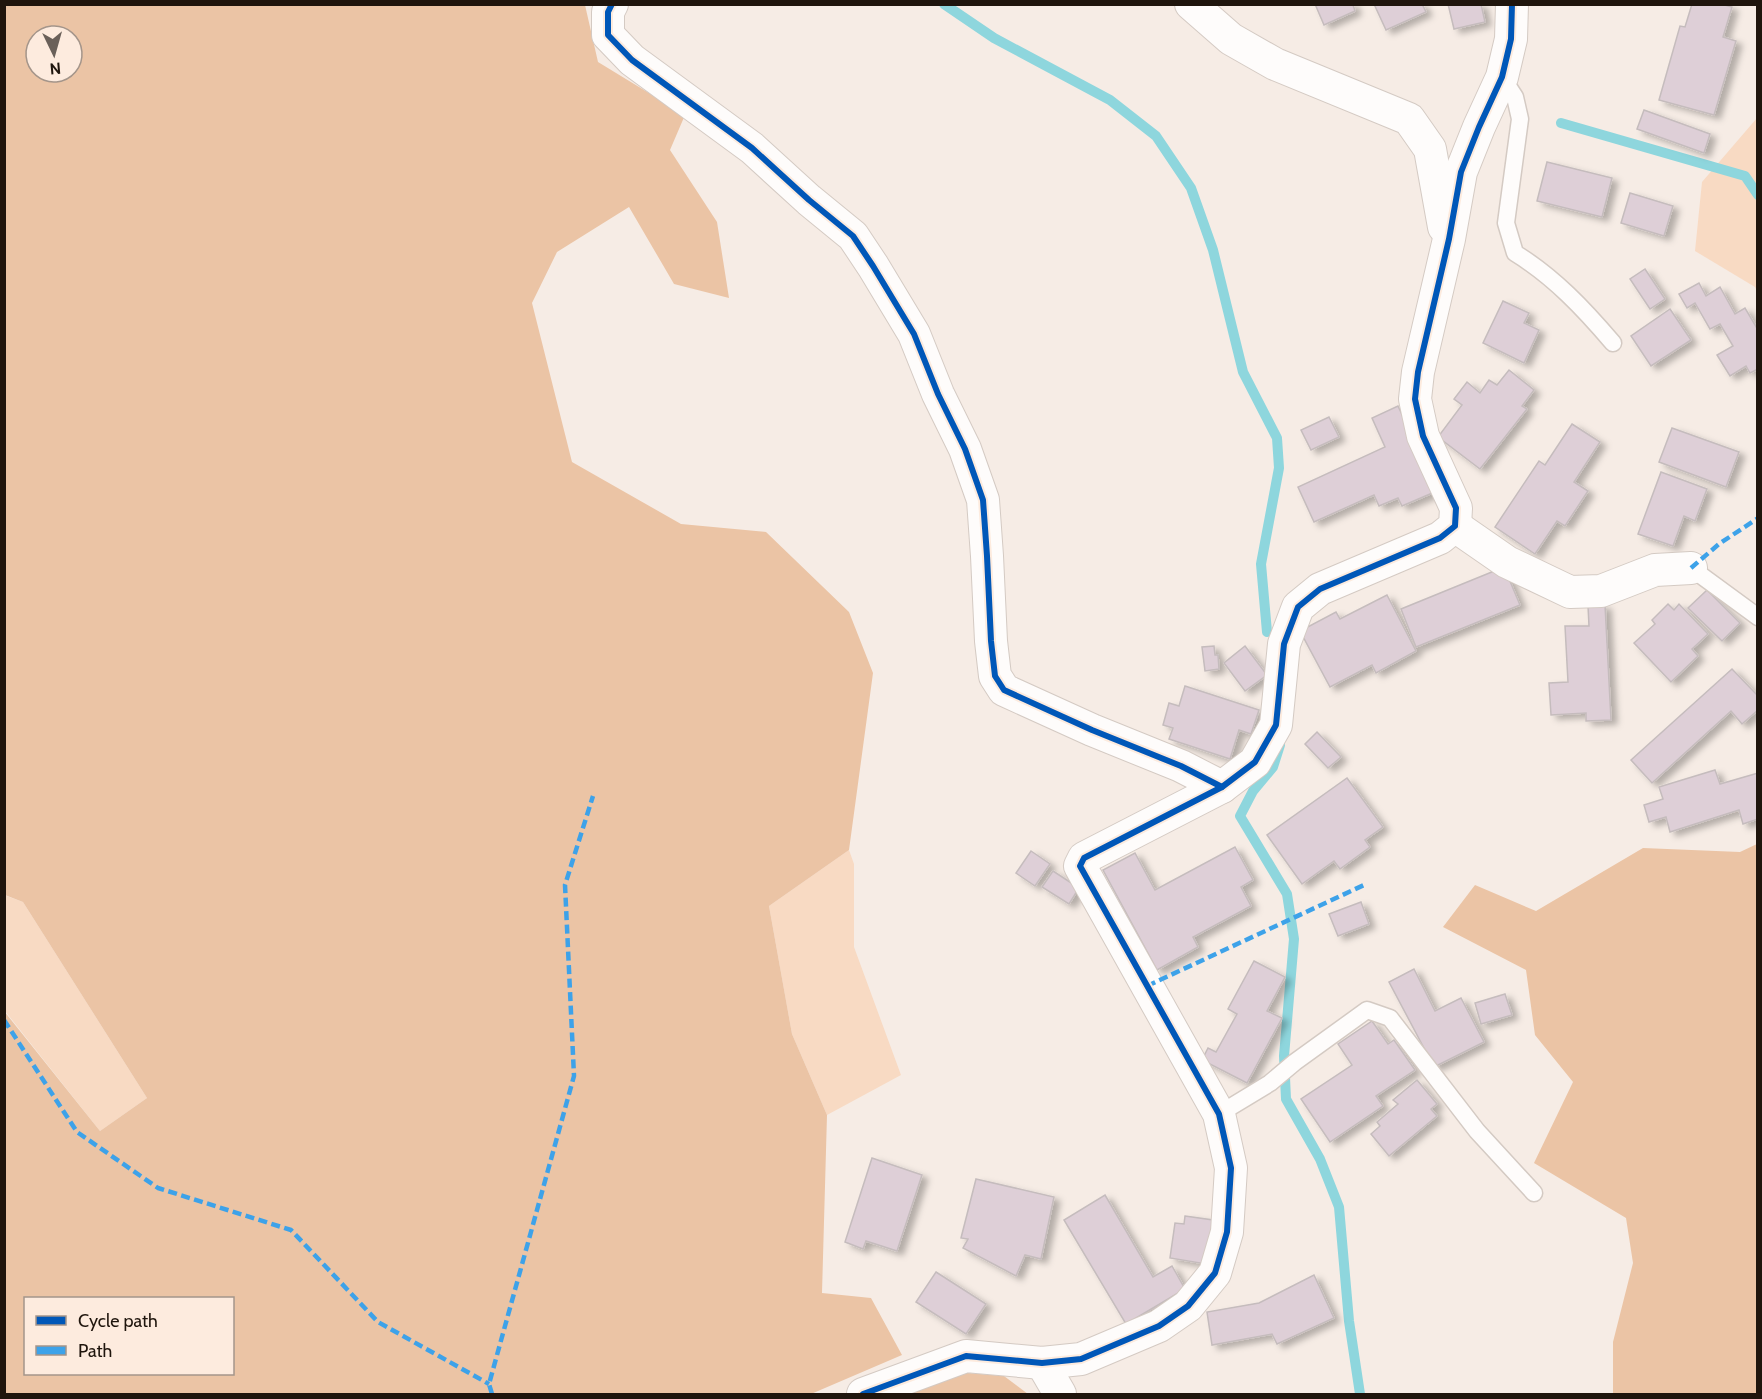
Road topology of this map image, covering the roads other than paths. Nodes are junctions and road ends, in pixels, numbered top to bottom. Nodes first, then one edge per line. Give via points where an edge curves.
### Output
1 (612, 4) edge
2 (1191, 4) edge
3 (1512, 4) edge
4 (1503, 77) junction
5 (1449, 239) junction
6 (1613, 343) dead end
7 (1455, 526) junction
8 (1692, 568) joint
9 (1758, 617) edge
10 (1222, 787) junction
11 (1220, 1114) junction
12 (1534, 1193) dead end
13 (1042, 1363) junction
14 (863, 1395) edge
15 (1060, 1395) edge

1 - 10 street via 608,35 632,60 752,148 854,236 914,334 965,449 982,500 995,676 1004,690
2 - 5 street via 1232,39 1275,64 1409,119 1430,149
3 - 4 street via 1511,39
4 - 5 street via 1461,172
4 - 6 lane via 1515,97 1521,119 1506,223 1515,253 1540,269 1580,305
5 - 7 street via 1415,399 1423,436 1456,508
7 - 8 street via 1507,562 1570,592 1601,591 1655,570
7 - 10 street via 1440,538 1320,589 1298,607 1284,644 1276,725 1255,762
8 - 9 lane
10 - 11 street via 1084,858 1080,866
11 - 12 lane via 1270,1083 1367,1010 1390,1018 1477,1131
11 - 13 street via 1231,1168 1227,1232 1215,1273 1188,1306 1159,1326 1081,1359
13 - 14 street via 966,1356
13 - 15 street

